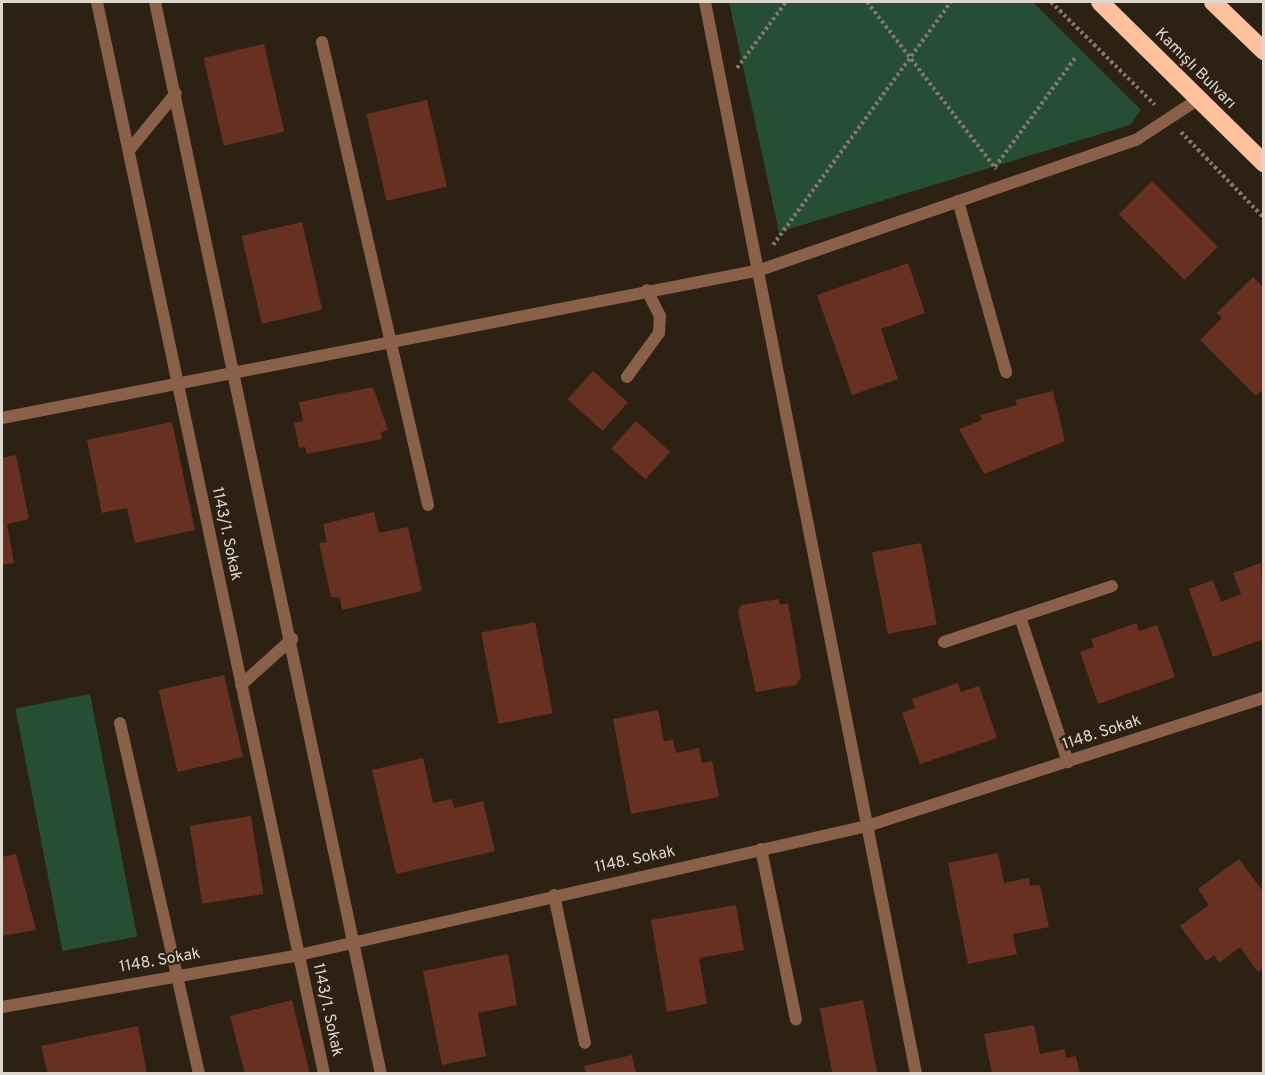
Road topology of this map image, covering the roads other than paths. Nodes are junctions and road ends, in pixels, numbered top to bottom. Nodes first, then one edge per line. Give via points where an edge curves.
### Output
1 (97, 2) edge
2 (155, 2) edge
3 (705, 2) edge
4 (1100, 2) edge
5 (1213, 2) edge
6 (322, 42) dead end
7 (1263, 51) edge
8 (176, 93) junction
9 (1197, 100) junction
10 (130, 149) junction
11 (1263, 163) edge
12 (958, 201) junction
13 (760, 270) junction
14 (647, 290) junction
15 (390, 342) junction
16 (1006, 372) dead end
17 (235, 374) junction
18 (627, 377) dead end
19 (178, 381) junction
20 (2, 418) edge
21 (428, 505) dead end
22 (1112, 586) dead end
23 (1020, 617) junction
24 (292, 639) junction
25 (944, 642) dead end
26 (241, 685) junction
27 (1263, 698) edge
28 (120, 723) dead end
29 (1068, 762) junction
30 (867, 825) junction
31 (761, 849) junction
32 (554, 895) junction
33 (354, 939) junction
34 (299, 955) junction
35 (180, 974) junction
36 (2, 1007) edge
37 (796, 1019) dead end
38 (585, 1043) dead end
39 (199, 1074) edge
40 (324, 1074) edge
41 (381, 1074) edge
42 (916, 1074) edge

1 - 10 street, 1143/1. Sokak
2 - 8 street
3 - 13 street
4 - 9 highway, Kamışlı Bulvarı
5 - 7 highway
6 - 15 street
8 - 10 street
8 - 17 street
9 - 11 highway, Kamışlı Bulvarı
9 - 12 street via 1136,140
10 - 19 street, 1143/1. Sokak
12 - 13 street
12 - 16 street
13 - 14 street
13 - 30 street
14 - 15 street
14 - 18 street via 660,316 659,333
15 - 17 street
15 - 21 street
17 - 19 street
17 - 24 street
19 - 20 street
19 - 26 street, 1143/1. Sokak
22 - 23 street
23 - 25 street
23 - 29 street
24 - 26 street
24 - 33 street
26 - 34 street, 1143/1. Sokak
27 - 29 street, 1148. Sokak
28 - 35 street
29 - 30 street, 1148. Sokak
30 - 31 street, 1148. Sokak
30 - 42 street
31 - 32 street, 1148. Sokak
31 - 37 street
32 - 33 street, 1148. Sokak
32 - 38 street
33 - 34 street, 1148. Sokak
33 - 41 street
34 - 35 street, 1148. Sokak
34 - 40 street, 1143/1. Sokak
35 - 36 street, 1148. Sokak
35 - 39 street

